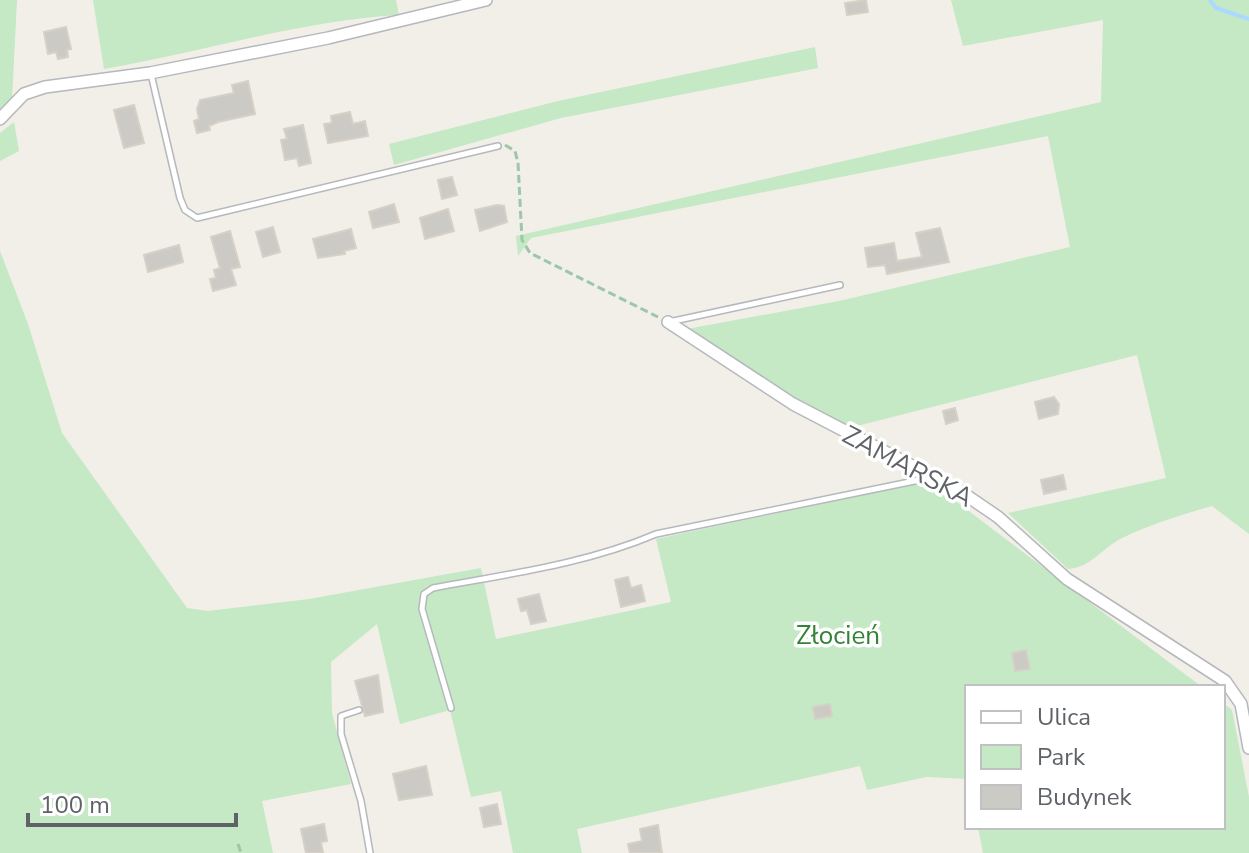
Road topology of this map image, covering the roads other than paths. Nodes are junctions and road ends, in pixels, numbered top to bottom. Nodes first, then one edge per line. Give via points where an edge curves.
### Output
1 (486, 0) edge
2 (150, 73) junction
3 (0, 119) edge
4 (498, 146) road end
5 (840, 285) dead end
6 (668, 322) joint
7 (930, 478) junction
8 (451, 708) dead end
9 (359, 710) dead end
10 (1249, 748) edge
11 (370, 853) edge

1 - 2 street
2 - 3 street via 45,87 24,94
2 - 4 lane via 180,198 197,218
5 - 6 lane
6 - 7 street, ZAMARSKA via 793,404
7 - 8 lane via 656,534 561,564 433,588 424,594 422,609
7 - 10 street, ZAMARSKA via 998,517 1067,579 1225,681 1241,704
9 - 11 lane via 341,716 341,734

